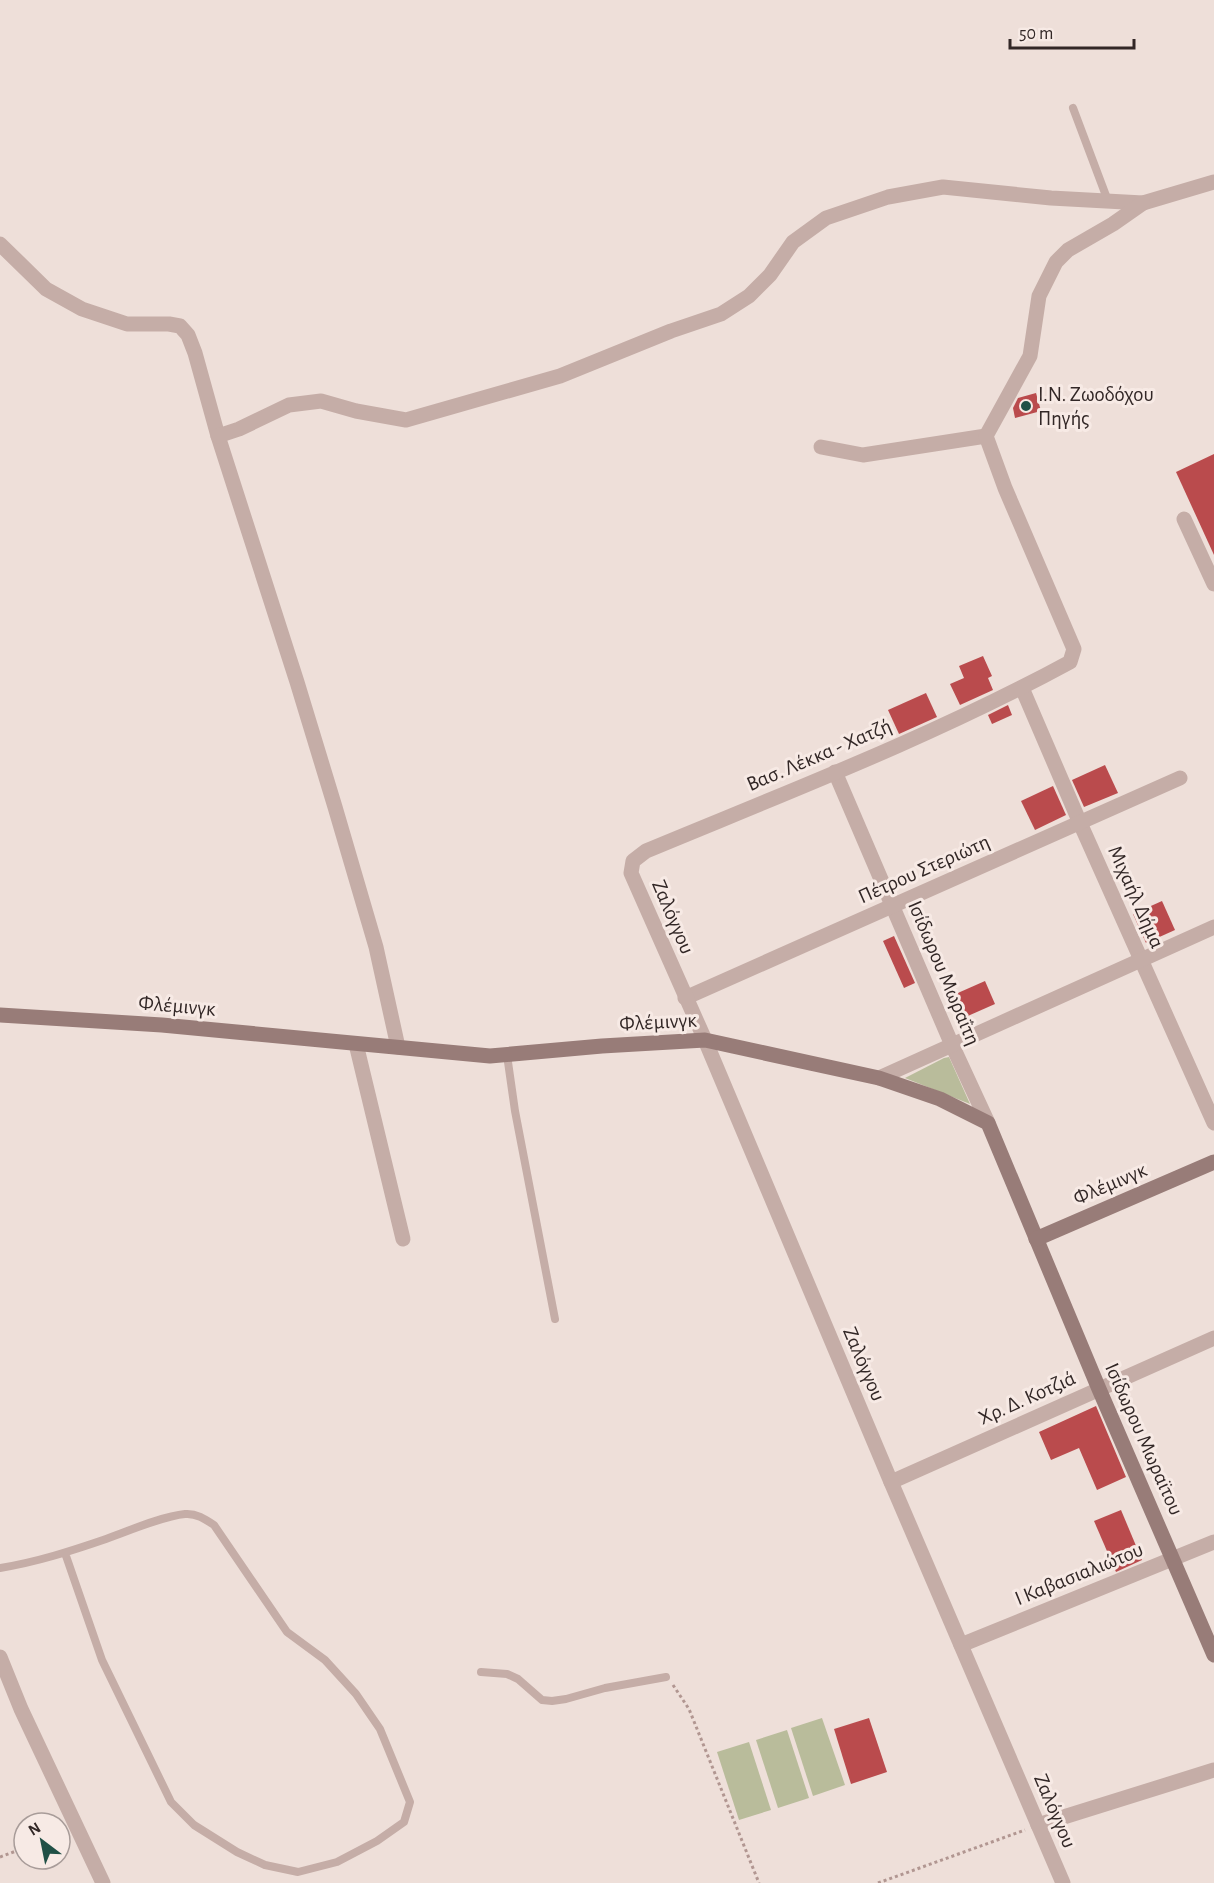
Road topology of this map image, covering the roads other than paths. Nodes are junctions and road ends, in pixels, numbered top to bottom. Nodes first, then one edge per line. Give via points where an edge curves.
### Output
1 (1073, 108) dead end
2 (1214, 182) edge
3 (1108, 201) junction
4 (1143, 203) junction
5 (0, 244) edge
6 (218, 436) junction
7 (986, 436) junction
8 (822, 447) dead end
9 (1184, 519) dead end
10 (1214, 584) edge
11 (1022, 688) junction
12 (835, 772) junction
13 (1180, 778) dead end
14 (1080, 823) junction
15 (633, 861) joint
16 (892, 906) junction
17 (1214, 927) edge
18 (1141, 960) junction
19 (685, 998) junction
20 (0, 1015) edge
21 (705, 1040) junction
22 (356, 1044) junction
23 (951, 1045) junction
24 (398, 1047) junction
25 (507, 1055) junction
26 (879, 1078) junction
27 (988, 1123) junction
28 (1214, 1123) edge
29 (1214, 1162) edge
30 (403, 1239) dead end
31 (1036, 1239) junction
32 (555, 1319) dead end
33 (1214, 1338) edge
34 (1099, 1389) junction
35 (891, 1482) junction
36 (1214, 1542) edge
37 (65, 1553) junction
38 (1173, 1559) junction
39 (0, 1568) edge
40 (961, 1646) junction
41 (1214, 1655) edge
42 (0, 1657) edge
43 (481, 1672) dead end
44 (666, 1677) road end
45 (1214, 1770) edge
46 (1038, 1825) junction
47 (102, 1883) edge
48 (1063, 1883) edge

1 - 3 lane
2 - 4 street
3 - 4 street
3 - 6 street via 943,187 888,197 825,218 793,242 770,275 749,296 721,314 560,376 406,420 321,401 289,405
4 - 7 street via 1068,250 1056,262 1039,296 1030,356
5 - 6 street via 46,290 82,309 127,324 180,326 195,353
6 - 24 street via 335,807 376,947
7 - 8 street via 862,455
7 - 11 street, Βασ. Λέκκα - Χατζή via 1074,650 1070,662
9 - 10 street
11 - 12 street, Βασ. Λέκκα - Χατζή
11 - 14 street, Μιχαήλ Δήμα
12 - 15 street, Βασ. Λέκκα - Χατζή via 646,851
12 - 16 street, Ισίδωρου Μωραΐτη
13 - 14 street, Πέτρου Στεριώτη
14 - 16 street, Πέτρου Στεριώτη
14 - 18 street, Μιχαήλ Δήμα
15 - 19 street, Ζαλόγγου via 631,873
16 - 19 street, Πέτρου Στεριώτη
16 - 23 street, Ισίδωρου Μωραΐτη
17 - 18 street
18 - 23 street
18 - 28 street, Μιχαήλ Δήμα
19 - 21 street, Ζαλόγγου
20 - 22 street, Φλέμινγκ via 162,1025
21 - 25 street, Φλέμινγκ
21 - 26 street, Φλέμινγκ
21 - 35 street, Ζαλόγγου
22 - 24 street, Φλέμινγκ
22 - 30 street
23 - 26 street
23 - 27 street, Ισίδωρου Μωραΐτη
24 - 25 street, Φλέμινγκ
25 - 32 lane
26 - 27 street, Φλέμινγκ via 940,1099
27 - 31 street
29 - 31 street, Φλέμινγκ
31 - 34 street, Ισίδωρου Μωραϊτου
33 - 34 street, Χρ. Δ. Κοτζιά
34 - 35 street, Χρ. Δ. Κοτζιά
34 - 38 street, Ισίδωρου Μωραϊτου
35 - 40 street, Ζαλόγγου
36 - 38 street, Ι Καβασιαλιώτου
37 - 37 lane via 186,1514 199,1515 214,1525 287,1632 325,1660 356,1694 380,1729 410,1802 404,1822 338,1862 298,1872 265,1865 195,1825 171,1802 102,1660
37 - 39 lane
38 - 40 street, Ι Καβασιαλιώτου
38 - 41 street, Ισίδωρου Μωραϊτου
40 - 46 street, Ζαλόγγου
42 - 47 street
43 - 44 lane via 507,1674 542,1700 552,1701
45 - 46 street
46 - 48 street, Ζαλόγγου

